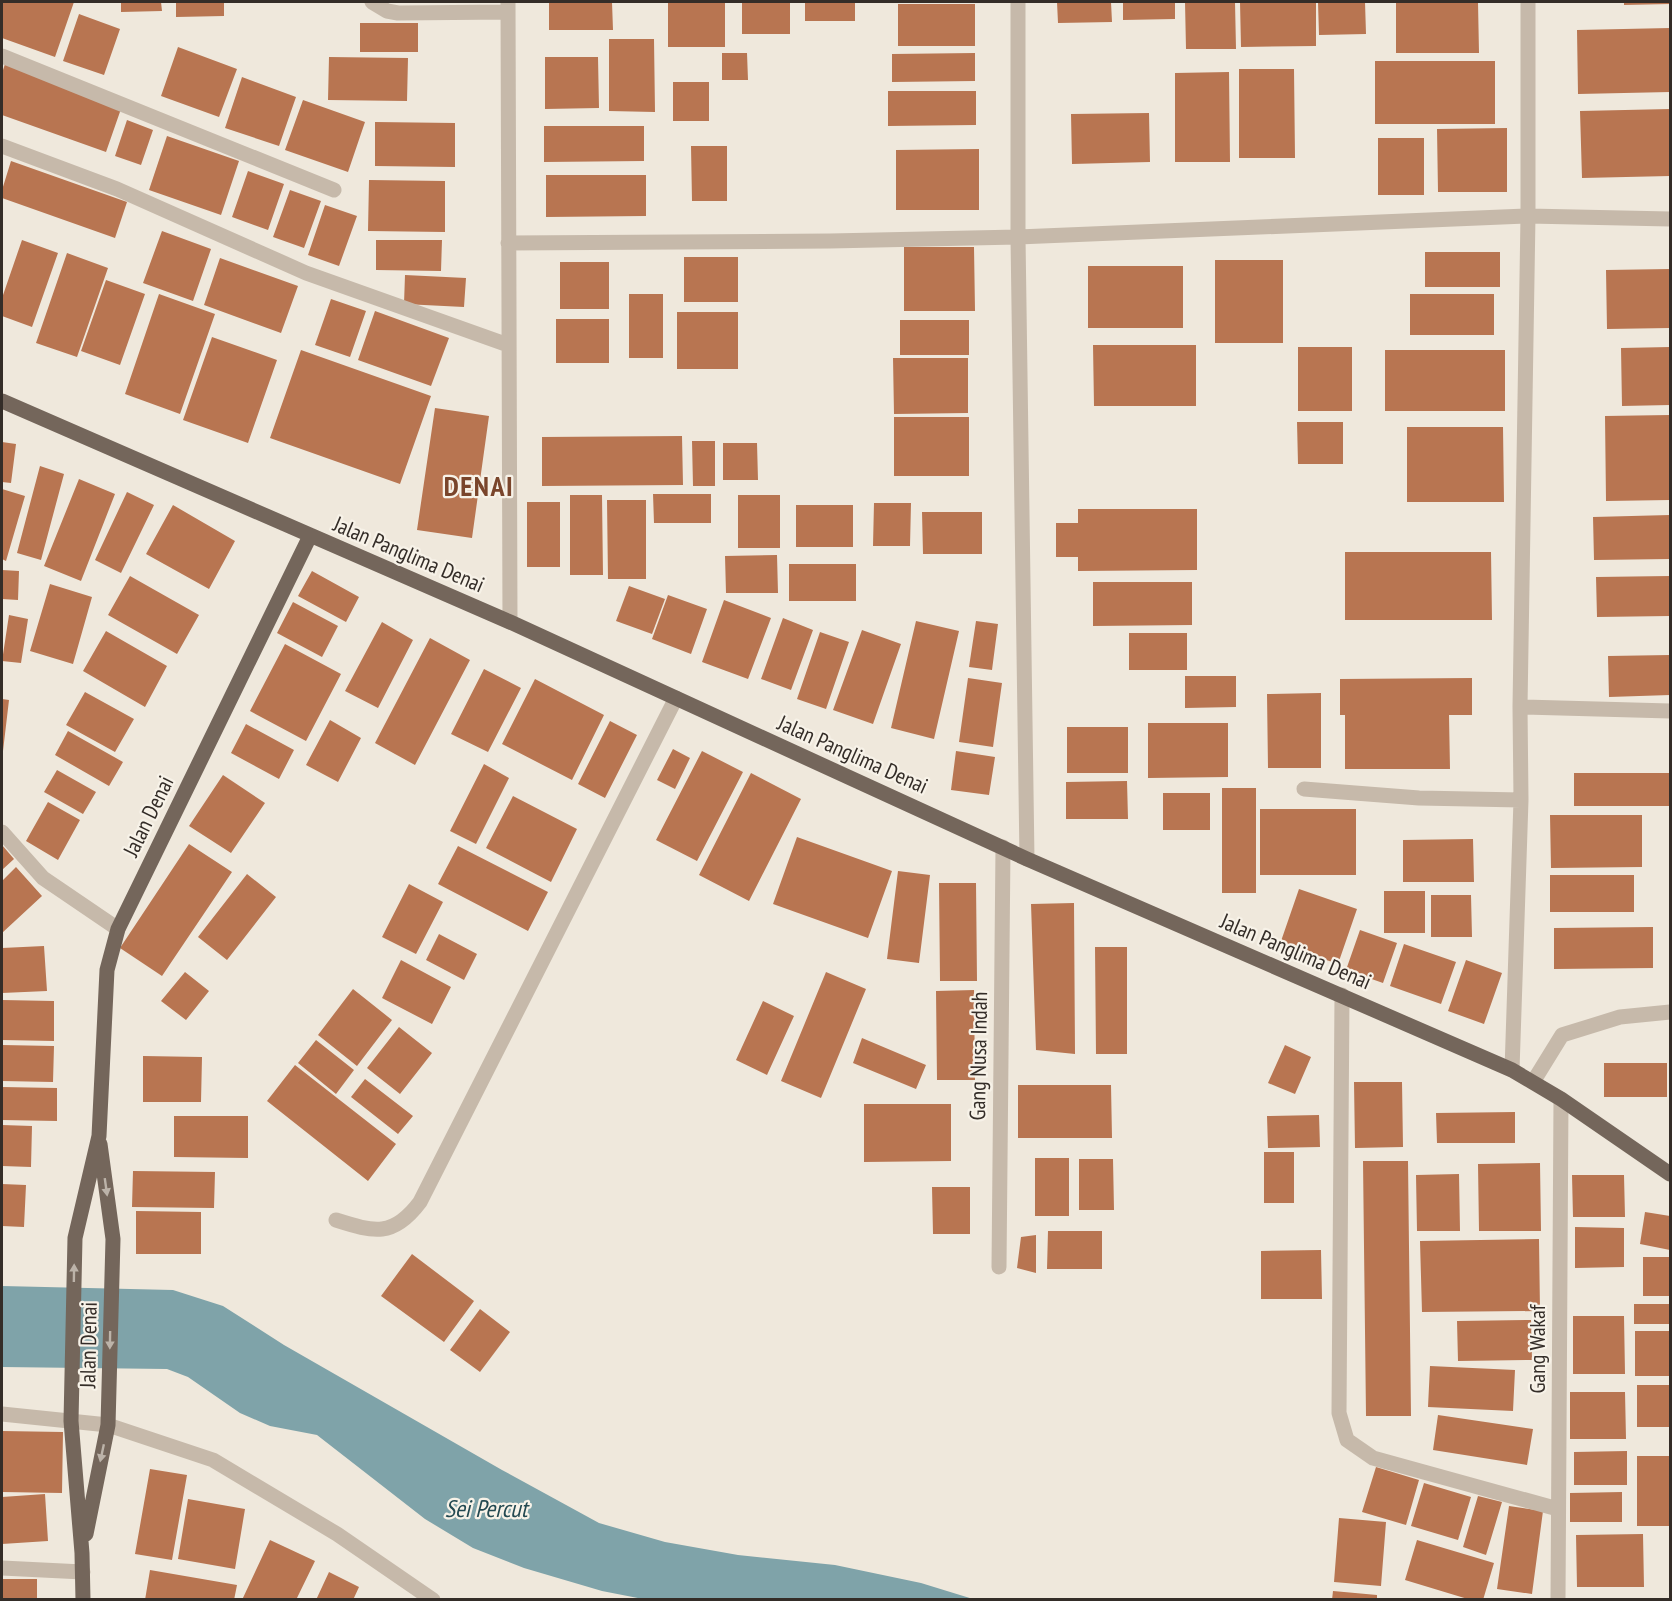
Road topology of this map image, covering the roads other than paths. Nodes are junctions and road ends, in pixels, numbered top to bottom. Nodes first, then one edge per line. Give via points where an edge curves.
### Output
1 (372, 2) edge
2 (1018, 2) edge
3 (1528, 2) edge
4 (508, 7) edge
5 (2, 56) edge
6 (2, 146) edge
7 (334, 190) dead end
8 (1528, 216) junction
9 (1671, 219) edge
10 (1018, 237) junction
11 (508, 243) junction
12 (508, 345) junction
13 (2, 401) edge
14 (310, 536) junction
15 (510, 622) junction
16 (676, 698) junction
17 (1520, 707) junction
18 (1671, 711) edge
19 (1304, 789) dead end
20 (1521, 800) junction
21 (2, 832) edge
22 (1003, 847) junction
23 (1027, 859) junction
24 (118, 929) junction
25 (1342, 995) junction
26 (1671, 1012) edge
27 (1512, 1070) junction
28 (1533, 1082) junction
29 (1561, 1100) junction
30 (99, 1136) junction
31 (1671, 1174) edge
32 (336, 1220) dead end
33 (999, 1267) dead end
34 (2, 1414) edge
35 (72, 1421) junction
36 (108, 1425) junction
37 (1558, 1509) junction
38 (82, 1553) junction
39 (2, 1568) edge
40 (83, 1572) junction
41 (82, 1599) edge
42 (433, 1599) edge
43 (1558, 1599) edge

1 - 4 street via 398,13
2 - 10 street
3 - 8 street
4 - 11 street
5 - 7 street
6 - 12 street via 117,189 306,273
8 - 9 street
8 - 10 street
8 - 17 street
10 - 11 street
10 - 23 street
11 - 12 street
12 - 15 street
13 - 14 main road, Jalan Panglima Denai
14 - 15 main road, Jalan Panglima Denai
14 - 24 main road, Jalan Denai
15 - 16 main road, Jalan Panglima Denai
16 - 22 main road, Jalan Panglima Denai
16 - 32 street via 420,1202 391,1228 368,1230
17 - 18 street
17 - 20 street
19 - 20 street via 1419,798
20 - 27 street
21 - 24 street via 43,878
22 - 23 main road, Jalan Panglima Denai
22 - 33 street, Gang Nusa Indah
23 - 25 main road, Jalan Panglima Denai
24 - 30 main road, Jalan Denai via 107,970
25 - 27 main road, Jalan Panglima Denai
25 - 37 street via 1339,1413 1343,1432 1347,1440 1373,1458
26 - 28 street via 1620,1017 1562,1035
27 - 28 main road, Jalan Panglima Denai
28 - 29 main road, Jalan Panglima Denai
29 - 31 main road, Jalan Panglima Denai
29 - 37 street, Gang Wakaf
35 -> 30 main road, Jalan Denai via 75,1238
30 -> 36 main road, Jalan Denai via 113,1239
34 - 35 street
35 - 36 street
35 - 38 main road, Jalan Denai
36 -> 38 main road, Jalan Denai
36 - 42 street via 213,1460 337,1534
37 - 43 street, Gang Wakaf
38 - 40 main road, Jalan Denai
39 - 40 street
40 - 41 main road, Jalan Denai

